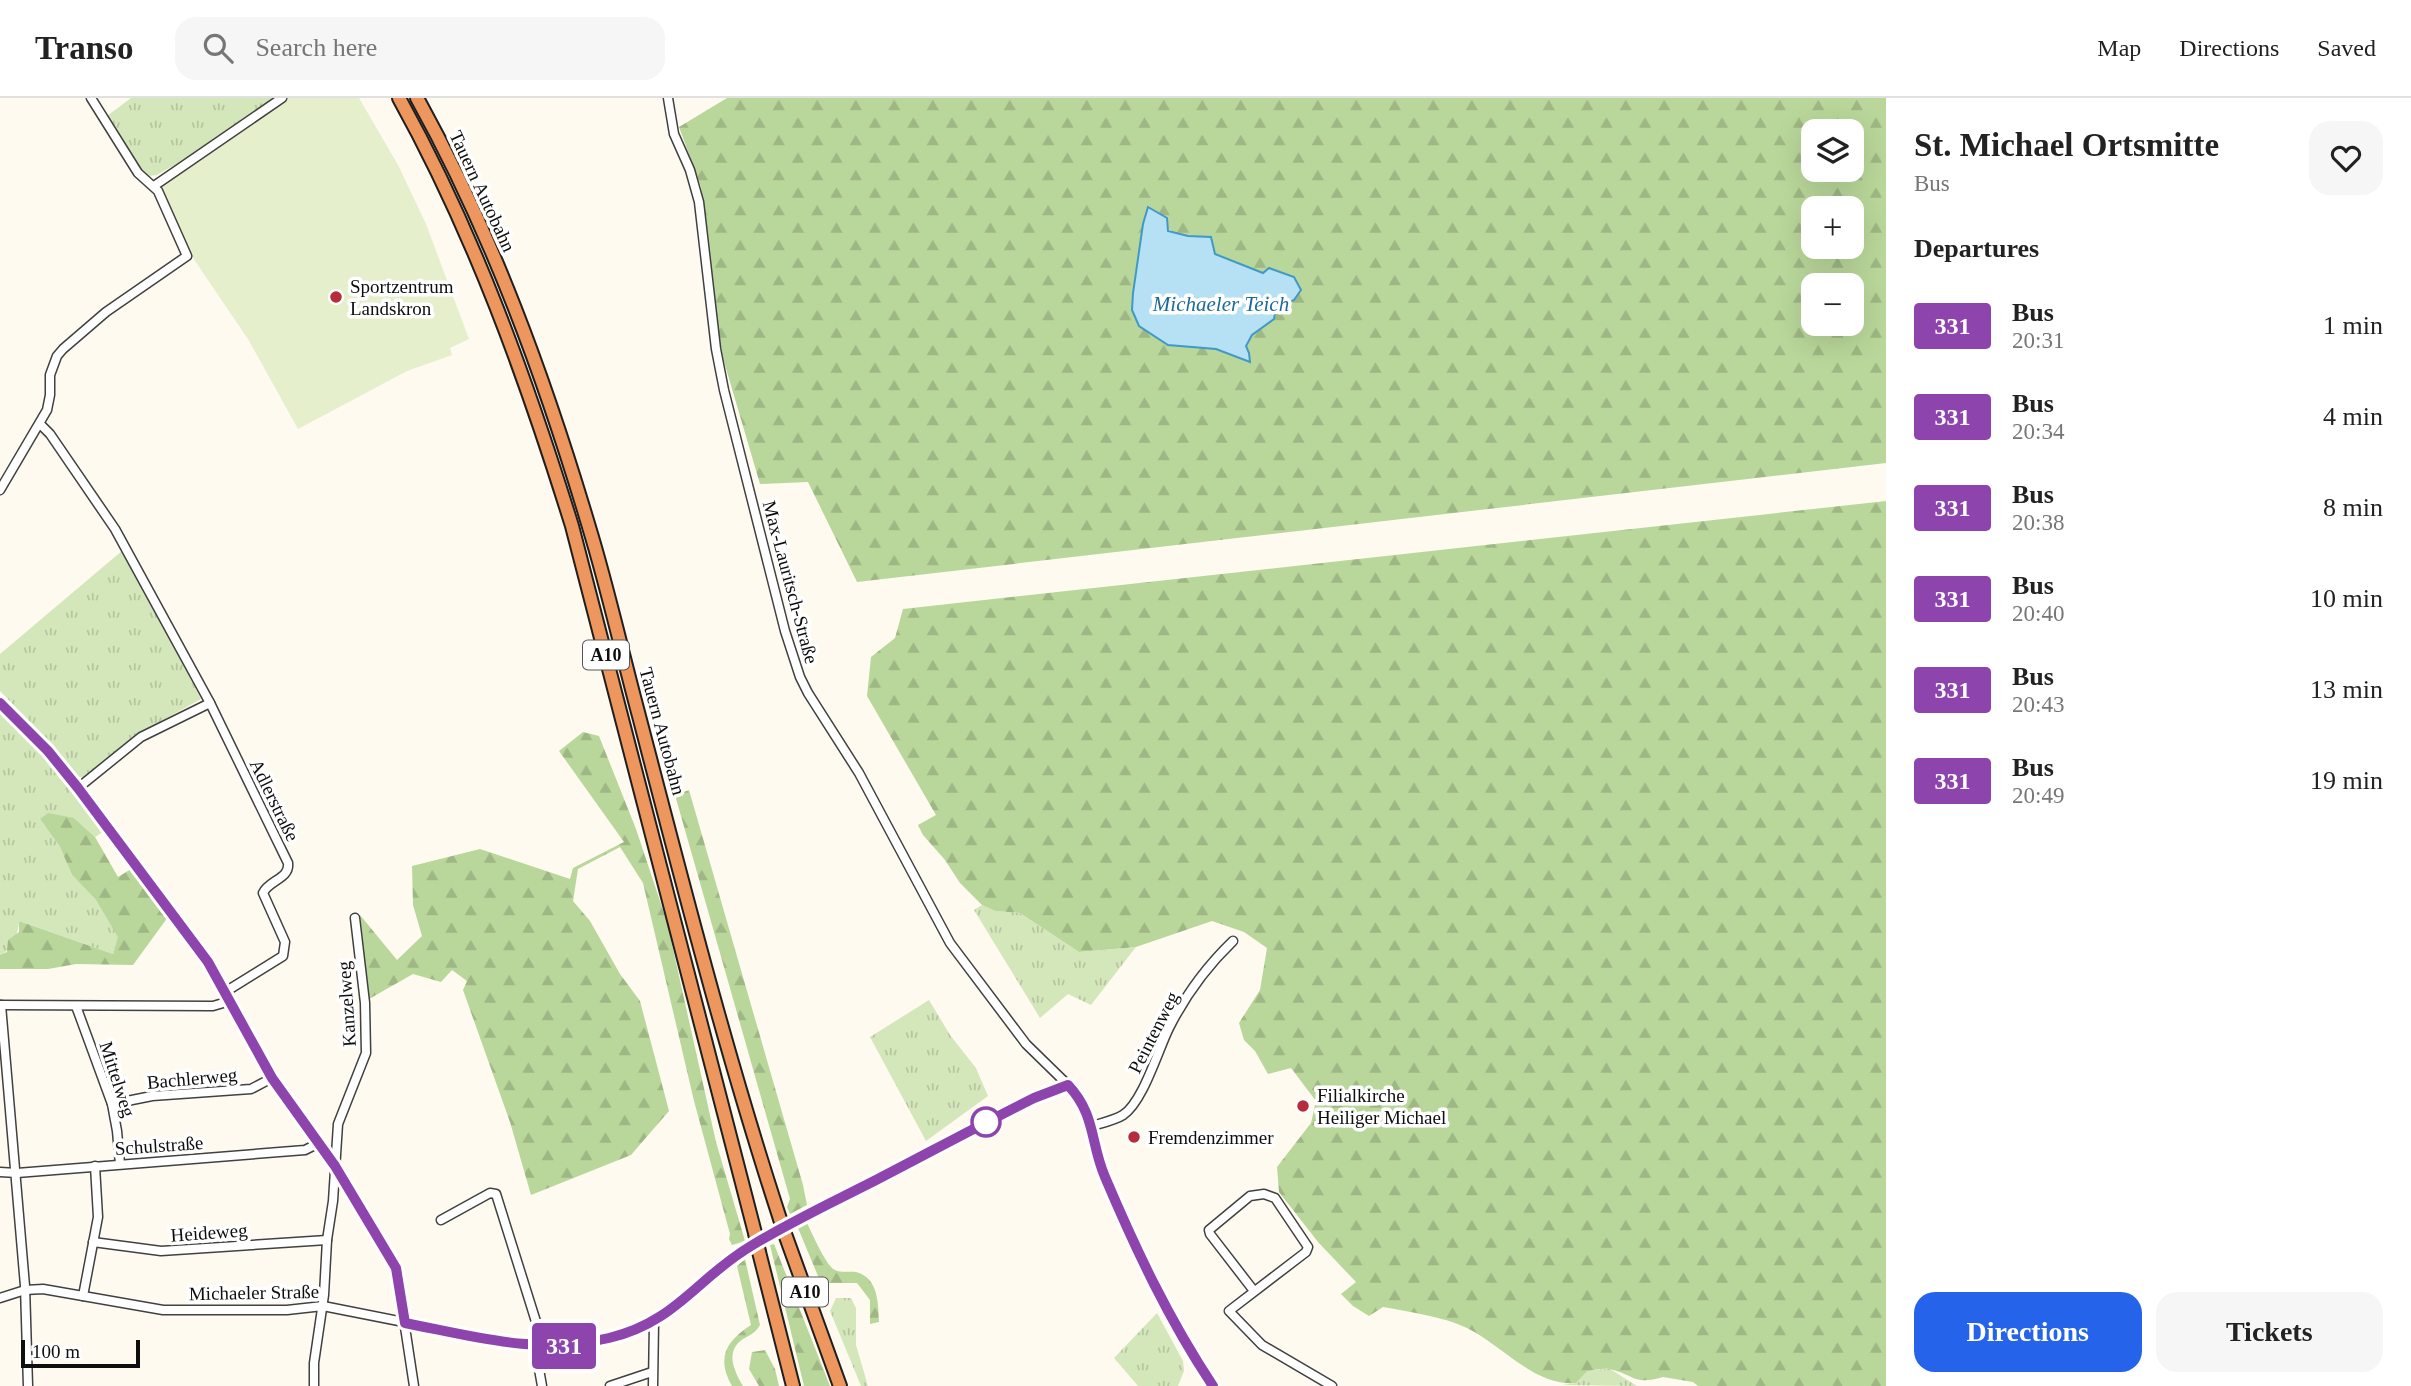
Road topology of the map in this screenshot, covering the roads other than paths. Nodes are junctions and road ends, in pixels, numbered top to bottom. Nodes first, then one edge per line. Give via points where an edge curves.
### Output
1 (91, 98) edge
2 (282, 98) edge
3 (399, 98) edge
4 (417, 98) edge
5 (668, 98) edge
6 (154, 186) junction
7 (40, 424) junction
8 (0, 490) edge
9 (0, 703) edge
10 (210, 703) junction
11 (78, 788) junction
12 (355, 918) dead end
13 (1233, 941) dead end
14 (225, 992) junction
15 (230, 1001) junction
16 (1, 1005) edge
17 (76, 1006) junction
18 (272, 1078) junction
19 (1068, 1085) junction
20 (112, 1104) junction
21 (1092, 1126) junction
22 (319, 1143) junction
23 (120, 1164) junction
24 (95, 1166) junction
25 (335, 1166) junction
26 (0, 1172) edge
27 (17, 1173) junction
28 (441, 1220) dead end
29 (327, 1240) junction
30 (93, 1241) junction
31 (25, 1290) junction
32 (1254, 1291) junction
33 (83, 1296) junction
34 (0, 1297) edge
35 (323, 1306) junction
36 (654, 1322) junction
37 (405, 1323) junction
38 (537, 1346) junction
39 (652, 1372) junction
40 (28, 1386) edge
41 (314, 1386) edge
42 (414, 1386) edge
43 (542, 1386) edge
44 (610, 1386) edge
45 (653, 1386) edge
46 (793, 1386) edge
47 (840, 1386) edge
48 (1213, 1386) edge
49 (1332, 1386) edge

1 - 6 street via 138,173
2 - 6 street
3 - 46 highway, Tauern Autobahn / A10, bridge via 461,221 540,421 572,526
4 - 47 highway, Tauern Autobahn / A10, bridge via 513,303 555,417 590,530 723,1033 780,1219
5 - 19 street, Max-Lauritsch-Straße via 674,135 699,202 716,349 729,413 800,677 865,784 950,943 1026,1044
6 - 7 street via 187,256 106,312 57,356
7 - 8 street
7 - 10 street, Adlerstraße via 107,515
9 - 11 street
10 - 11 street via 141,737
10 - 14 street, Adlerstraße via 289,867 263,893 285,942 283,956
11 - 14 street via 208,962
12 - 25 street, Kanzelweg via 366,1053 338,1124
13 - 21 street, Peintenweg via 1209,965 1175,1016 1131,1106 1123,1115
14 - 15 street
15 - 17 street via 213,1006
15 - 18 street
16 - 17 street
16 - 27 street
17 - 20 street, Mittelweg
18 - 20 street, Bachlerweg via 251,1089
18 - 22 street
19 - 21 street via 1080,1098
19 - 36 street, Michaeler Straße via 792,1222 718,1269
20 - 23 street, Mittelweg
21 - 48 street via 1099,1163 1148,1276
22 - 23 street, Schulstraße via 305,1150
22 - 25 street
23 - 24 street, Schulstraße
24 - 27 street, Schulstraße
24 - 30 street via 98,1217
25 - 29 street, Kanzelweg
25 - 37 street via 396,1268
26 - 27 street, Schulstraße
27 - 31 street
28 - 38 street via 496,1194 538,1328
29 - 30 street, Heideweg via 161,1251
29 - 35 street, Kanzelweg
30 - 33 street
31 - 33 street, Michaeler Straße
31 - 34 street, Michaeler Straße
31 - 40 street
32 - 32 street via 1209,1230 1250,1196 1264,1194 1275,1198 1308,1247
32 - 49 street via 1229,1311 1262,1345
33 - 35 street, Michaeler Straße via 163,1310
35 - 37 street, Michaeler Straße
35 - 41 street, Kanzelweg
36 - 38 street, Michaeler Straße via 610,1338
36 - 39 street
37 - 38 street, Michaeler Straße
37 - 42 street
38 - 43 street
39 - 44 street
39 - 45 street

